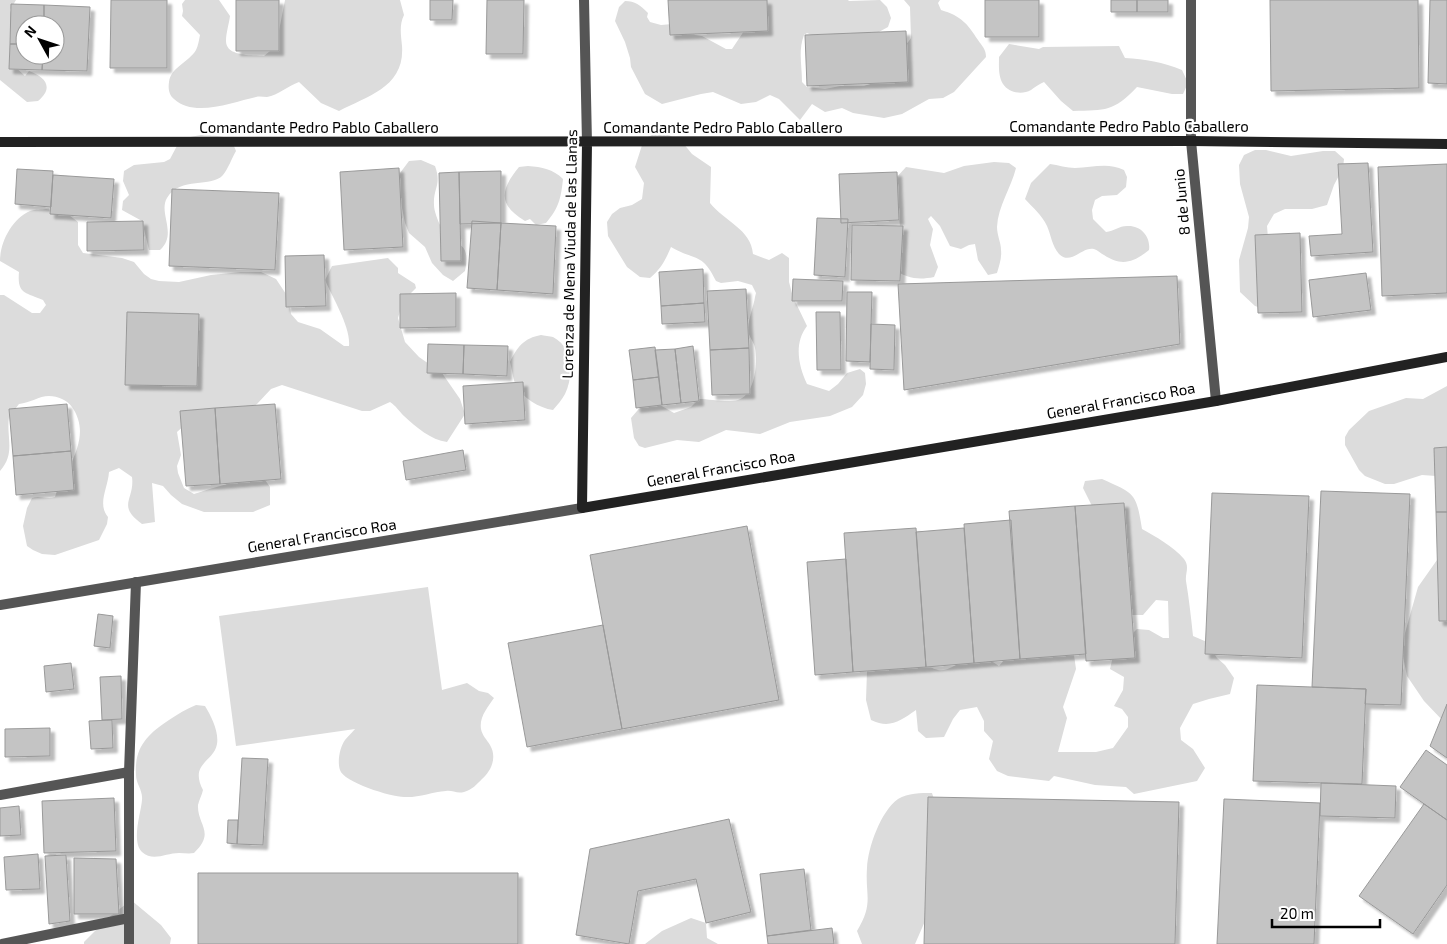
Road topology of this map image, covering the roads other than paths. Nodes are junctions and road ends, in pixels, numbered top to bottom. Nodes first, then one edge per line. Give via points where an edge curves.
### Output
1 (584, 0) edge
2 (1191, 0) edge
3 (1192, 141) junction
4 (0, 142) edge
5 (587, 143) junction
6 (1447, 144) edge
7 (1447, 357) edge
8 (1216, 400) junction
9 (582, 508) junction
10 (136, 582) junction
11 (0, 605) edge
12 (129, 772) junction
13 (0, 795) edge
14 (129, 918) junction
15 (2, 944) edge
16 (130, 944) edge

1 - 5 street, Lorenza de Mena Viuda de las Llanas
2 - 3 street, 8 de Junio
3 - 5 street, Comandante Pedro Pablo Caballero
3 - 6 street, Comandante Pedro Pablo Caballero
3 - 8 street, 8 de Junio
4 - 5 street, Comandante Pedro Pablo Caballero
5 - 9 street, Lorenza de Mena Viuda de las Llanas
7 - 8 street, General Francisco Roa
8 - 9 street, General Francisco Roa
9 - 10 street, General Francisco Roa
10 - 11 street, General Francisco Roa
10 - 12 street
12 - 13 street
12 - 14 street
14 - 15 street
14 - 16 street

